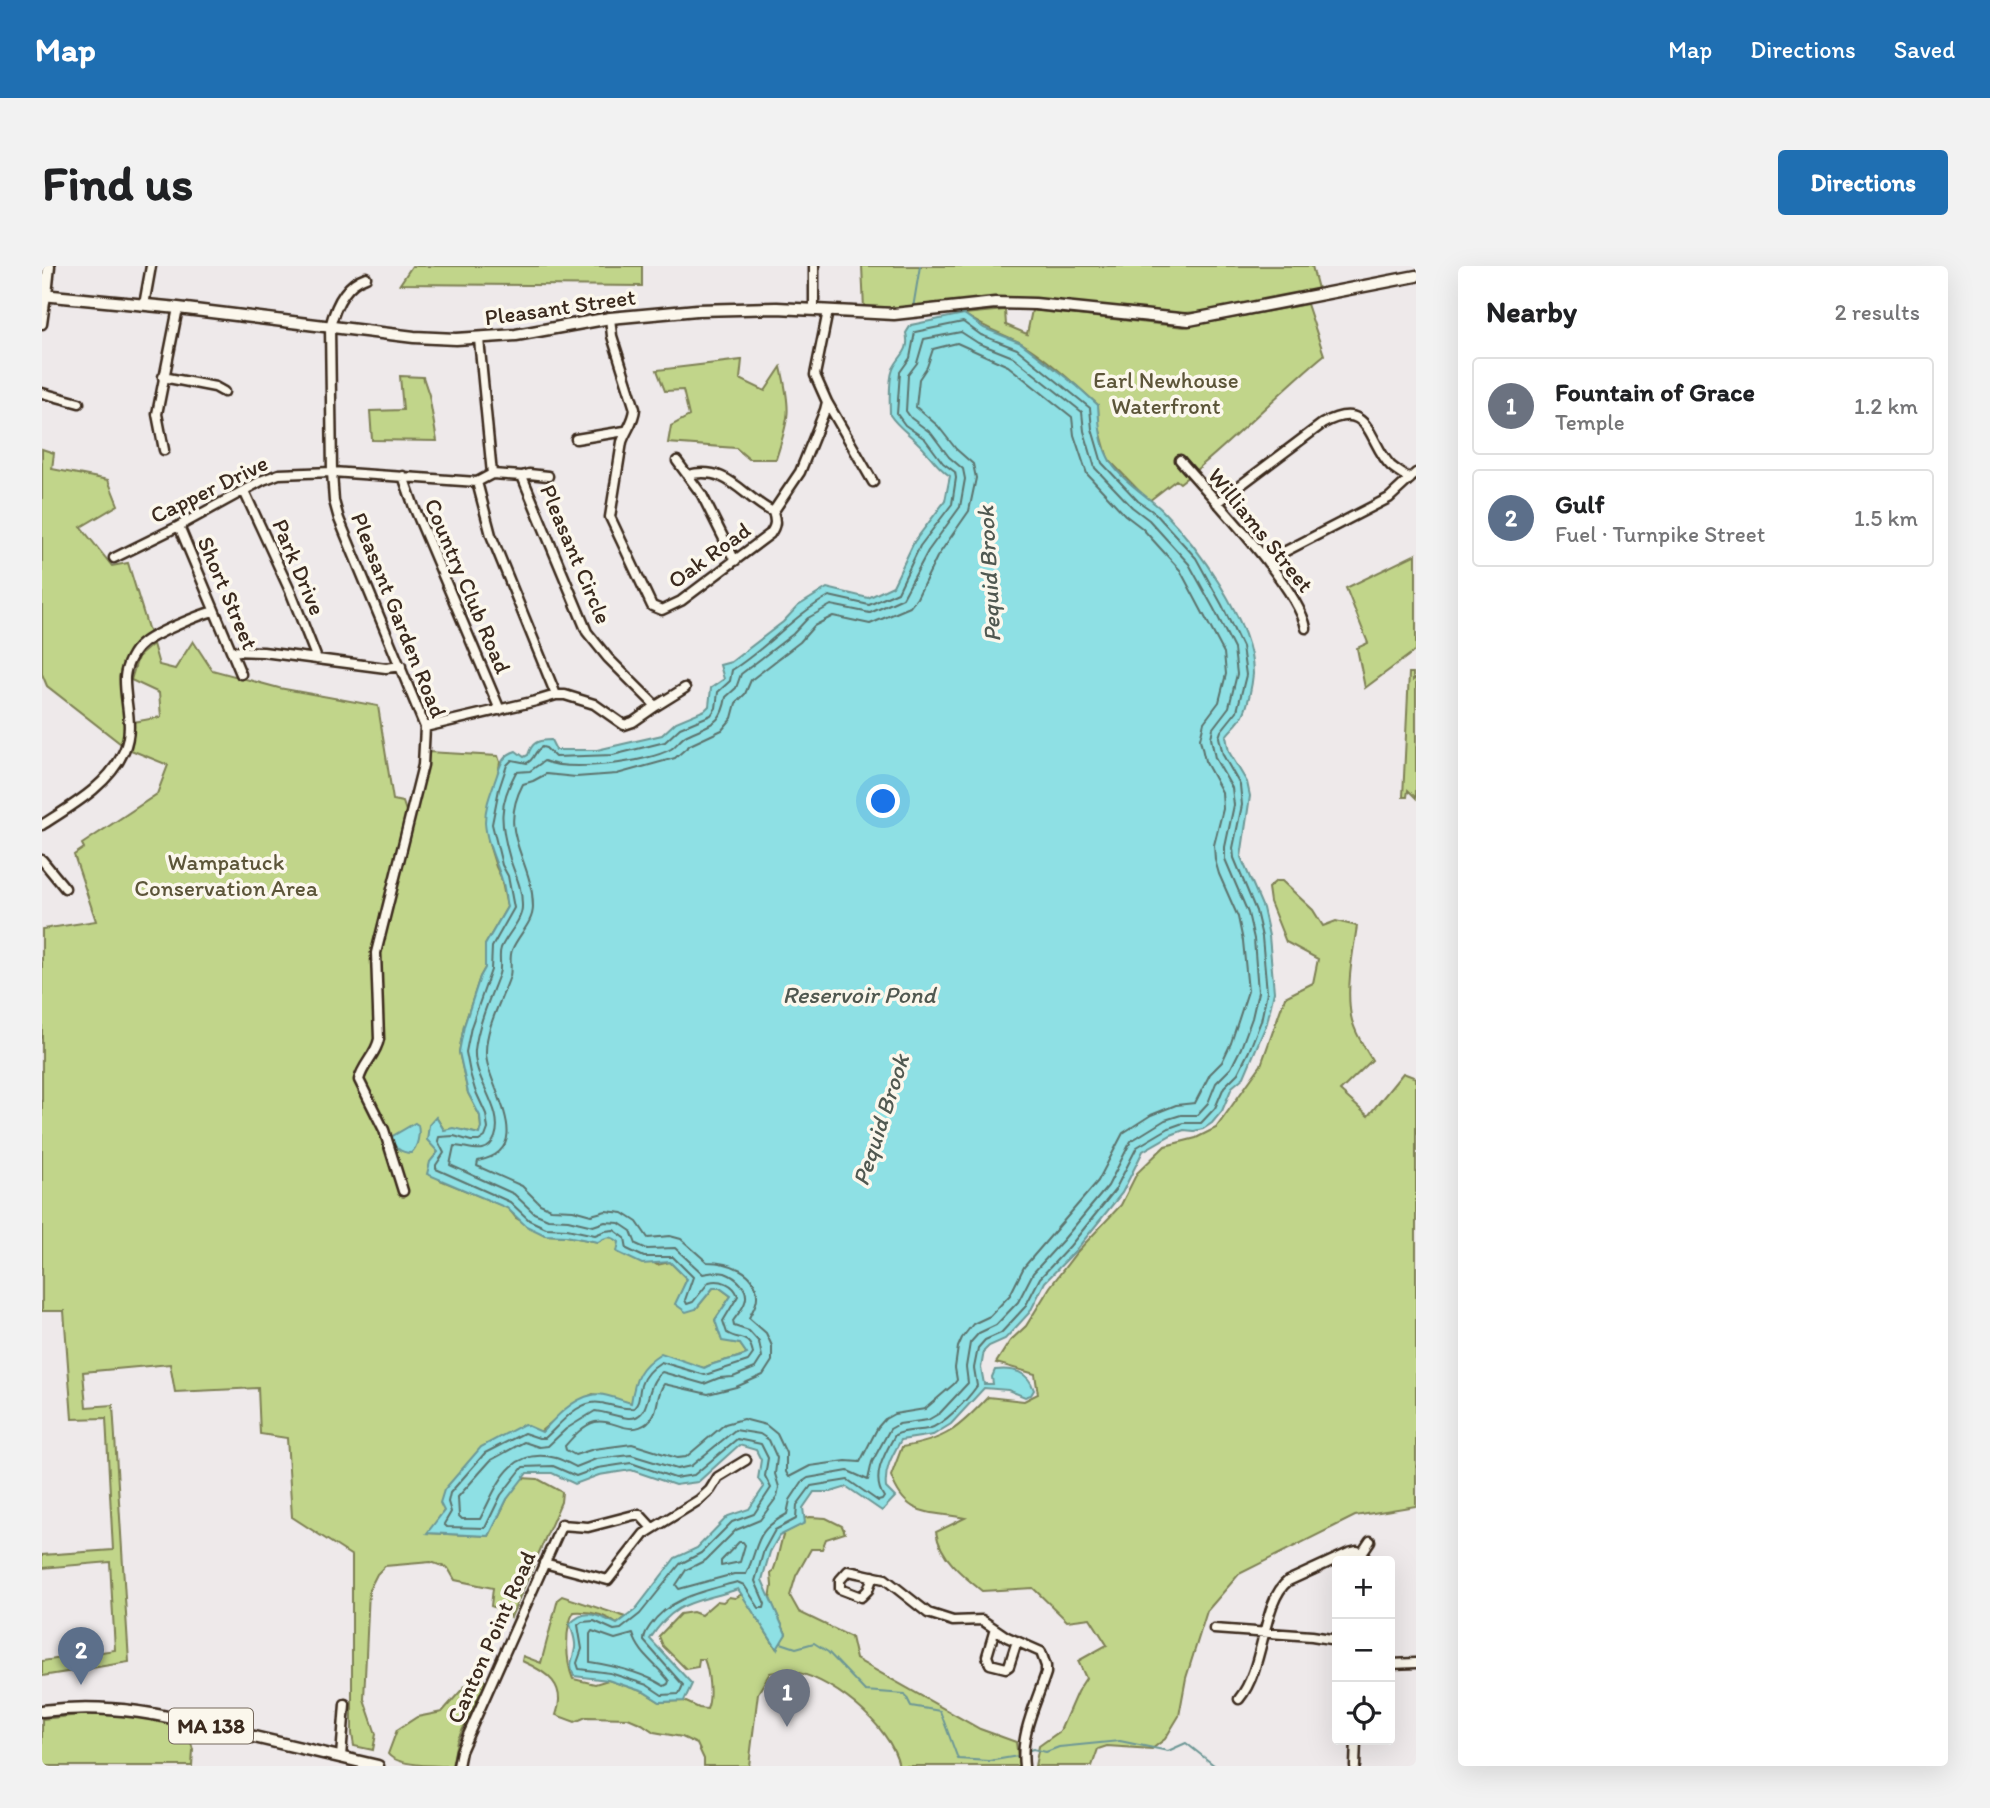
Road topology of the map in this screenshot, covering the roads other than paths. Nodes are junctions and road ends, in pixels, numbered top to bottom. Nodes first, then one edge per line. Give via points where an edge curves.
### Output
1 (49, 266) edge
2 (151, 266) edge
3 (814, 266) edge
4 (1416, 276) edge
5 (366, 277) dead end
6 (44, 295) edge
7 (144, 305) junction
8 (178, 308) junction
9 (814, 310) junction
10 (828, 311) junction
11 (610, 318) junction
12 (42, 324) edge
13 (330, 327) junction
14 (479, 338) junction
15 (163, 377) junction
16 (42, 393) edge
17 (224, 393) dead end
18 (79, 402) dead end
19 (827, 402) junction
20 (625, 431) junction
21 (576, 439) dead end
22 (164, 450) dead end
23 (677, 460) dead end
24 (1180, 460) dead end
25 (332, 472) junction
26 (492, 474) junction
27 (688, 475) junction
28 (403, 476) junction
29 (522, 476) junction
30 (548, 476) dead end
31 (1413, 476) edge
32 (477, 482) junction
33 (873, 482) dead end
34 (243, 491) junction
35 (1217, 503) junction
36 (774, 512) junction
37 (179, 526) junction
38 (114, 558) dead end
39 (735, 561) junction
40 (1268, 564) junction
41 (214, 611) junction
42 (1306, 628) dead end
43 (233, 651) junction
44 (317, 659) junction
45 (401, 666) junction
46 (241, 674) dead end
47 (685, 688) dead end
48 (556, 695) junction
49 (656, 706) junction
50 (499, 710) junction
51 (425, 727) junction
52 (42, 825) edge
53 (42, 860) edge
54 (65, 888) dead end
55 (403, 1191) dead end
56 (746, 1460) dead end
57 (652, 1528) junction
58 (1370, 1541) dead end
59 (1362, 1552) junction
60 (1364, 1556) edge
61 (544, 1563) junction
62 (873, 1576) dead end
63 (995, 1629) junction
64 (1214, 1629) dead end
65 (1266, 1633) junction
66 (1332, 1640) edge
67 (1017, 1641) junction
68 (1416, 1663) edge
69 (1395, 1664) edge
70 (1239, 1699) dead end
71 (345, 1704) dead end
72 (42, 1711) edge
73 (1356, 1745) edge
74 (341, 1757) junction
75 (360, 1764) edge
76 (378, 1766) edge
77 (458, 1766) edge
78 (1024, 1766) edge
79 (1355, 1766) edge

1 - 6 main road
2 - 7 street
3 - 9 street
4 - 10 main road, Pleasant Street via 1189,320 1035,303 901,314
5 - 13 street via 350,286
6 - 7 main road, Pleasant Street
6 - 12 street
7 - 8 main road, Pleasant Street
8 - 13 main road, Pleasant Street
8 - 15 street
9 - 10 main road, Pleasant Street
9 - 11 main road, Pleasant Street via 697,310
10 - 19 street via 815,375
11 - 14 main road, Pleasant Street
11 - 20 street, Oak Road via 635,409 634,421
13 - 14 main road, Pleasant Street via 414,337
13 - 25 street, Pleasant Garden Road
14 - 26 street
15 - 17 street via 215,387
15 - 22 street via 157,414
16 - 18 street
19 - 33 street
19 - 36 street, Oak Road via 800,472
20 - 21 street
20 - 39 street, Oak Road via 610,517 652,606 662,610 674,605
23 - 27 street
24 - 35 street, Williams Street
25 - 28 street, Capper Drive
25 - 34 street, Capper Drive via 279,474
25 - 45 street, Pleasant Garden Road via 339,520
26 - 29 street, Pleasant Circle
26 - 32 street
27 - 36 street via 709,472 726,477
27 - 39 street
28 - 32 street, Capper Drive
28 - 50 street, Country Club Road
29 - 30 street, Pleasant Circle
29 - 49 street, Pleasant Circle via 593,643
31 - 35 street via 1390,465 1365,425 1342,415 1322,424
31 - 40 street via 1389,498
32 - 48 street via 491,536
34 - 37 street, Capper Drive
34 - 44 street, Park Drive
35 - 40 street, Williams Street
36 - 39 street, Oak Road via 771,534
37 - 38 street, Capper Drive
37 - 41 street, Short Street
40 - 42 street, Williams Street via 1301,611
41 - 43 street, Short Street
41 - 52 street via 140,645 126,671 129,726 121,757 105,779
43 - 44 street
43 - 46 street, Short Street
44 - 45 street
45 - 51 street, Pleasant Garden Road
47 - 49 street
48 - 49 street via 594,704 624,725
48 - 50 street
50 - 51 street
51 - 55 street, Pleasant Garden Road via 423,765 376,953 378,1047 359,1080 384,1130
53 - 54 street
56 - 57 street via 718,1477 699,1500
57 - 61 street via 608,1580
57 - 61 street, Canton Point Road via 640,1515 588,1528 561,1524
58 - 59 street
59 - 60 street
59 - 65 street via 1349,1553 1281,1586
61 - 77 street, Canton Point Road
62 - 63 street via 890,1581 937,1617 982,1620
63 - 67 street
63 - 67 street via 986,1656 990,1664 1009,1666
64 - 65 street
65 - 66 street
65 - 70 street via 1248,1688
67 - 78 street via 1041,1652 1046,1666 1026,1730
68 - 69 street
71 - 74 street
72 - 74 main road, MA 138 via 86,1707 134,1710
73 - 79 street
74 - 75 main road, MA 138
75 - 76 main road, MA 138

